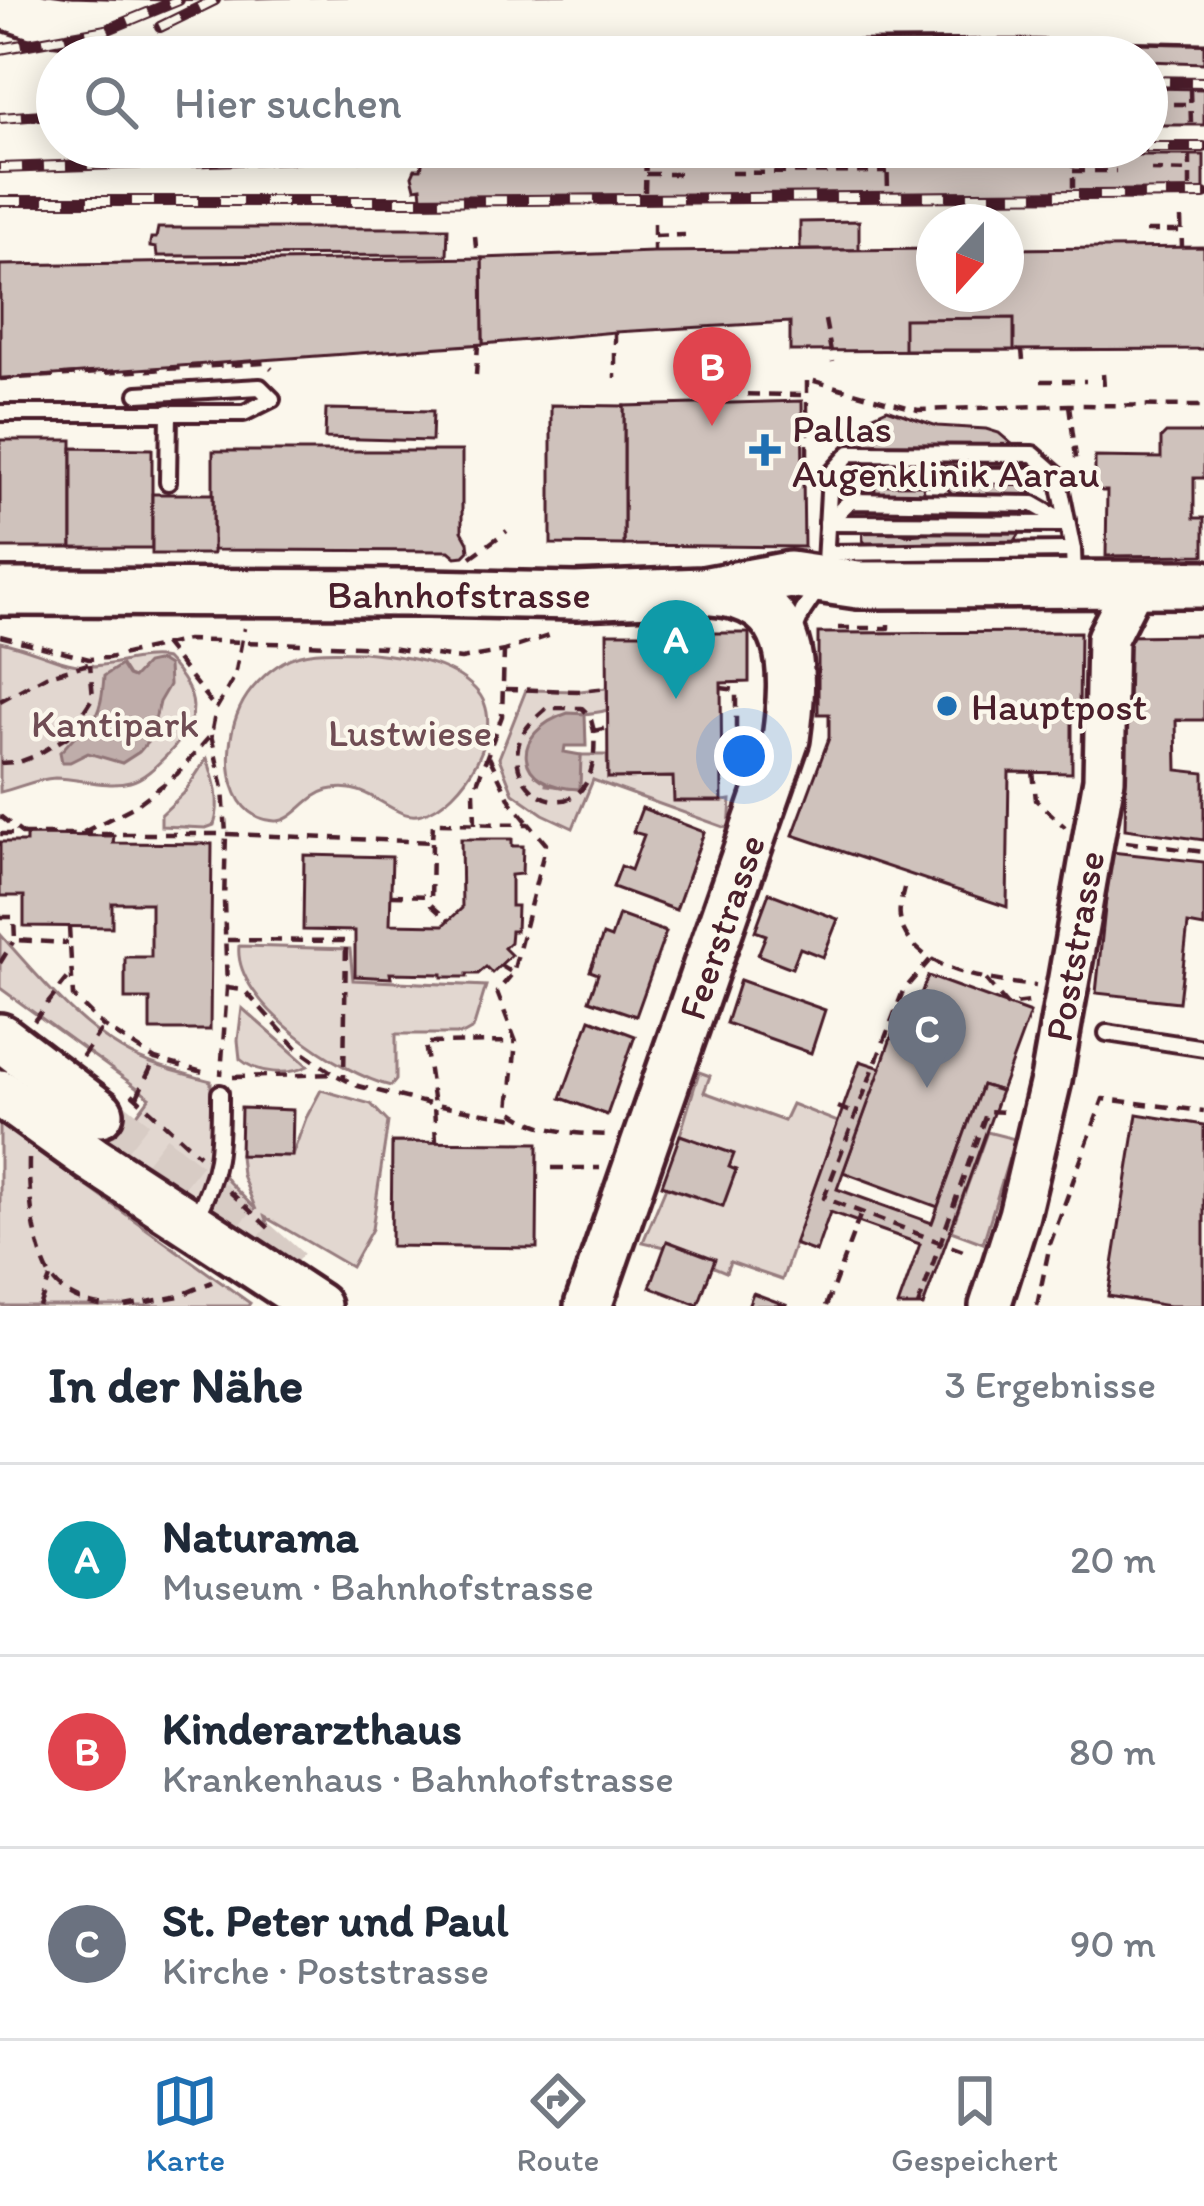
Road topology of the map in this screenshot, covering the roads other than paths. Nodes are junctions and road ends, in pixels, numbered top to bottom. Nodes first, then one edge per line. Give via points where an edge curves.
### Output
1 (561, 2) edge
2 (1, 3) edge
3 (1037, 8) edge
4 (733, 9) edge
5 (640, 10) edge
6 (1204, 19) edge
7 (412, 20) junction
8 (138, 394) dead end
9 (0, 412) edge
10 (170, 412) junction
11 (168, 482) dead end
12 (827, 523) junction
13 (1068, 524) junction
14 (825, 566) junction
15 (1073, 568) junction
16 (1204, 584) edge
17 (1134, 585) junction
18 (703, 591) junction
19 (0, 592) edge
20 (789, 648) junction
21 (17, 1030) edge
22 (1107, 1034) dead end
23 (1204, 1048) edge
24 (220, 1085) road end
25 (0, 1093) edge
26 (109, 1098) tunnel mouth
27 (192, 1222) junction
28 (293, 1286) edge
29 (588, 1306) edge
30 (990, 1306) edge

1 - 7 lane via 425,6
2 - 7 main road via 69,21
3 - 4 main road
3 - 6 main road
4 - 5 main road
5 - 7 main road
8 - 10 lane via 260,387 272,399 244,412
9 - 10 lane
10 - 11 lane
12 - 13 lane
12 - 13 lane via 830,475 1058,476
12 - 14 lane
13 - 15 lane
14 - 15 main road, Bahnhofstrasse via 858,585
14 - 18 main road, Bahnhofstrasse
14 - 20 lane
15 - 17 main road, Bahnhofstrasse
16 - 17 main road, Bahnhofstrasse
17 - 30 main road, Poststrasse via 1107,638 1104,779 1083,836 1051,1080
18 - 19 main road, Bahnhofstrasse
18 - 20 main road via 752,600
20 - 29 main road, Feerstrasse via 786,740 632,1154
21 - 26 main road
22 - 23 lane
24 - 27 lane via 216,1172
25 - 27 main road
27 - 28 main road

